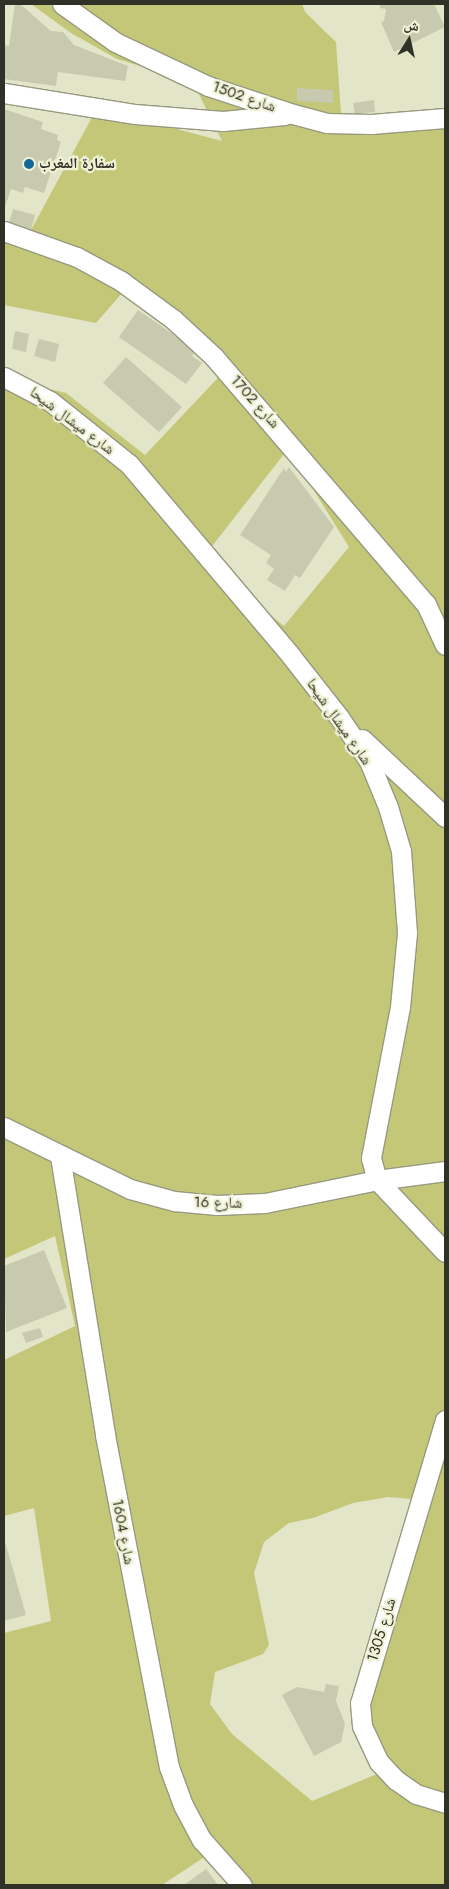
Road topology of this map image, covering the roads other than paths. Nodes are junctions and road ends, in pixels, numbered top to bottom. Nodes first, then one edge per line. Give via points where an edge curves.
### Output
1 (62, 4) edge
2 (4, 93) edge
3 (293, 114) junction
4 (445, 118) edge
5 (4, 230) edge
6 (4, 377) edge
7 (445, 645) edge
8 (339, 717) junction
9 (445, 816) edge
10 (4, 1127) edge
11 (60, 1156) junction
12 (445, 1171) edge
13 (377, 1180) junction
14 (445, 1252) edge
15 (445, 1420) edge
16 (445, 1804) edge
17 (242, 1885) edge

1 - 3 street, شارع 1502 via 115,42 208,86
2 - 3 street via 135,114 223,121
3 - 4 street, شارع 1502 via 326,123 371,124
5 - 7 street, شارع 1702 via 77,256 121,281 173,319 214,357 426,604
6 - 8 street, شارع ميشال شيحا via 50,401 129,464
8 - 9 street
8 - 13 street, شارع ميشال شيحا via 368,761 388,807 400,851 406,893 407,933 400,1008 371,1158
10 - 11 street, شارع 16
11 - 13 street, شارع 16 via 130,1188 174,1201 218,1205 265,1203
11 - 17 street, شارع 1604 via 105,1435 169,1767 183,1805 202,1840
12 - 13 street, شارع 16
13 - 14 street
15 - 16 street, شارع 1305 via 360,1704 362,1726 379,1762 416,1794

